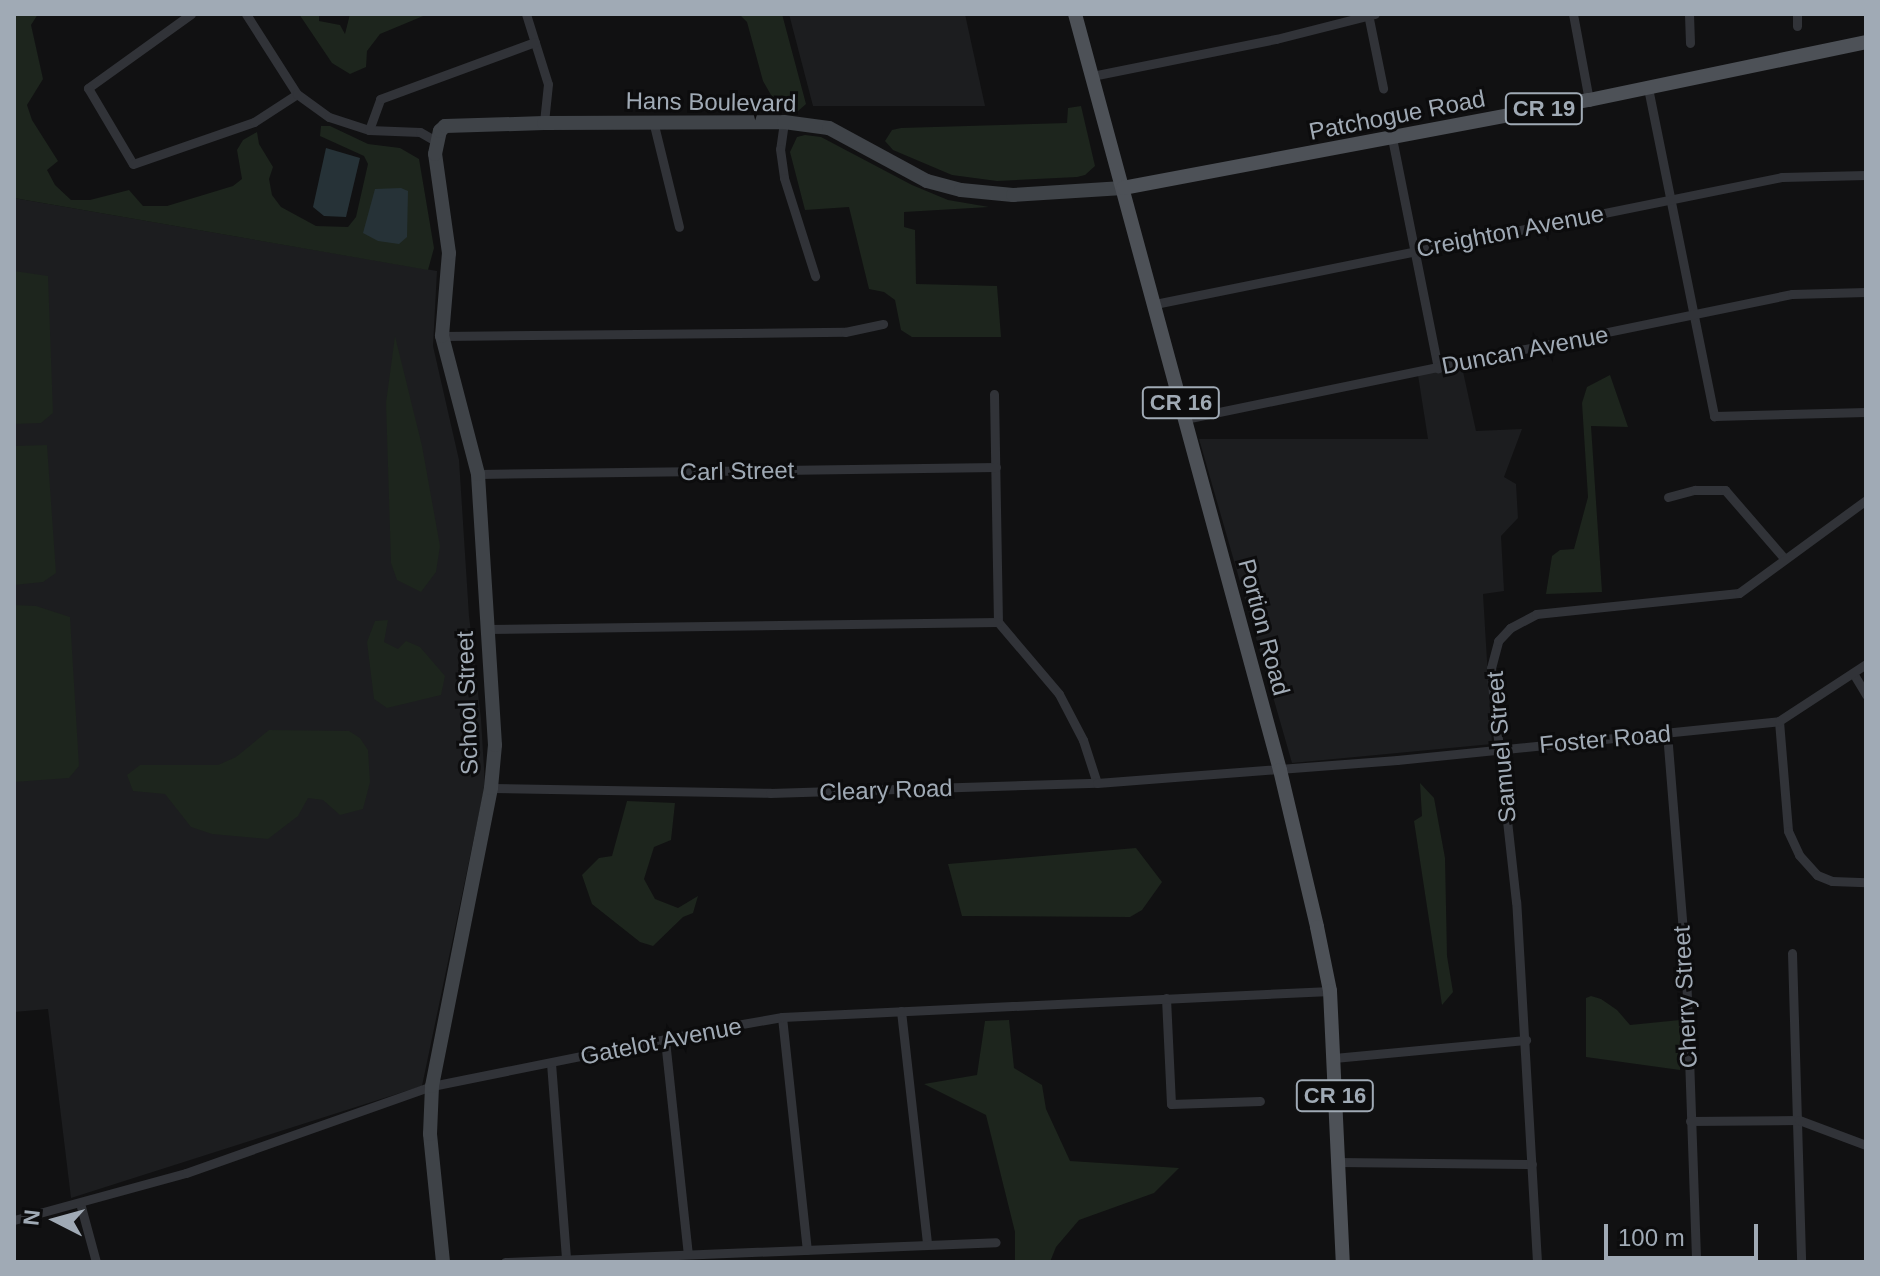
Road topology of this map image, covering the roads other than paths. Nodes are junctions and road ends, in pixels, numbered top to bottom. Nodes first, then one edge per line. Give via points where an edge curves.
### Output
1 (191, 14) edge
2 (246, 14) edge
3 (526, 14) edge
4 (1075, 14) edge
5 (1371, 14) edge
6 (1573, 14) edge
7 (1689, 14) edge
8 (1797, 14) edge
9 (173, 18) edge
10 (1797, 26) dead end
11 (535, 42) junction
12 (1866, 42) edge
13 (1690, 43) dead end
14 (1092, 76) junction
15 (1383, 88) dead end
16 (1648, 88) junction
17 (297, 94) junction
18 (1589, 100) junction
19 (653, 121) junction
20 (784, 122) junction
21 (544, 123) junction
22 (369, 130) junction
23 (1392, 138) junction
24 (437, 142) junction
25 (1866, 175) edge
26 (1123, 188) junction
27 (1670, 199) junction
28 (679, 227) dead end
29 (1414, 250) junction
30 (815, 276) dead end
31 (1866, 292) edge
32 (1155, 304) junction
33 (1695, 315) junction
34 (883, 324) dead end
35 (442, 336) junction
36 (1438, 368) junction
37 (994, 394) dead end
38 (1866, 412) edge
39 (1185, 419) junction
40 (996, 467) junction
41 (478, 474) junction
42 (1668, 497) dead end
43 (1866, 500) edge
44 (1784, 558) junction
45 (998, 622) junction
46 (487, 629) junction
47 (1866, 664) edge
48 (1853, 673) junction
49 (1866, 695) edge
50 (1779, 721) junction
51 (1667, 733) junction
52 (1498, 749) junction
53 (1280, 770) junction
54 (1097, 783) junction
55 (491, 788) junction
56 (1866, 882) edge
57 (1792, 953) dead end
58 (1330, 991) junction
59 (1166, 998) junction
60 (901, 1011) junction
61 (782, 1017) junction
62 (665, 1040) junction
63 (1526, 1040) junction
64 (1334, 1058) junction
65 (551, 1063) junction
66 (432, 1086) junction
67 (1260, 1101) dead end
68 (1799, 1120) junction
69 (1690, 1121) junction
70 (1866, 1145) edge
71 (1337, 1162) junction
72 (1532, 1164) junction
73 (80, 1203) junction
74 (14, 1220) edge
75 (996, 1242) dead end
76 (927, 1244) junction
77 (807, 1250) junction
78 (688, 1254) junction
79 (566, 1259) junction
80 (96, 1262) edge
81 (443, 1262) edge
82 (505, 1262) edge
83 (1343, 1262) edge
84 (1537, 1262) edge
85 (1696, 1262) edge
86 (1801, 1262) edge

1 - 9 street
2 - 17 street
3 - 11 street
4 - 14 main road, Portion Road / CR 16
5 - 14 street
5 - 15 street
6 - 18 street
7 - 13 street
8 - 10 street
9 - 17 street via 88,88 133,164 254,122
11 - 21 street via 548,84
11 - 22 street via 380,99
12 - 16 main road, Patchogue Road / CR 19
14 - 26 main road, Portion Road / CR 16
16 - 18 main road, Patchogue Road / CR 19
16 - 27 street
17 - 22 street via 329,117
18 - 23 main road, Patchogue Road / CR 19
19 - 20 street, Hans Boulevard
19 - 21 street, Hans Boulevard
19 - 28 street
20 - 26 street, Hans Boulevard via 829,128 927,181 961,190 1013,195
20 - 30 street via 784,178
21 - 24 street, Hans Boulevard via 445,126
22 - 24 street via 420,132
23 - 26 main road, Patchogue Road / CR 19
23 - 29 street
24 - 35 street, School Street via 449,253
25 - 27 street, Creighton Avenue via 1782,177
26 - 32 main road, Portion Road / CR 16
27 - 29 street, Creighton Avenue
27 - 33 street
29 - 32 street, Creighton Avenue
29 - 36 street
31 - 33 street, Duncan Avenue via 1792,294
32 - 39 main road, Portion Road / CR 16
33 - 36 street, Duncan Avenue
33 - 38 street via 1714,416
34 - 35 street via 845,332
35 - 41 street, School Street
36 - 39 street, Duncan Avenue
37 - 40 street
39 - 53 main road, Portion Road / CR 16
40 - 41 street, Carl Street
40 - 45 street
41 - 46 street, School Street
42 - 44 street via 1725,490
43 - 44 street, Samuel Street
44 - 52 street, Samuel Street via 1739,593 1550,612 1510,628 1498,641 1491,668
45 - 46 street
45 - 54 street via 1059,694 1083,740
46 - 55 street, School Street via 495,745
47 - 48 street, Foster Road
48 - 49 street
48 - 50 street, Foster Road
50 - 51 street, Foster Road
50 - 56 street via 1788,831 1799,855 1817,875
51 - 52 street, Foster Road
51 - 69 street, Cherry Street via 1686,971
52 - 53 street, Foster Road
52 - 63 street, Samuel Street
53 - 54 street, Cleary Road
53 - 58 main road, Portion Road / CR 16
54 - 55 street, Cleary Road via 770,793
55 - 66 street, School Street
57 - 68 street
58 - 59 street, Gatelot Avenue
58 - 64 main road, Portion Road / CR 16
59 - 60 street, Gatelot Avenue
59 - 67 street via 1171,1104
60 - 61 street, Gatelot Avenue
60 - 76 street
61 - 62 street, Gatelot Avenue
61 - 77 street
62 - 65 street, Gatelot Avenue
62 - 78 street
63 - 64 street
63 - 72 street, Samuel Street
64 - 71 main road, Portion Road / CR 16
65 - 66 street, Gatelot Avenue
65 - 79 street
66 - 73 street, Gatelot Avenue via 186,1173
66 - 81 street, School Street via 430,1134
68 - 69 street
68 - 70 street
68 - 86 street
69 - 85 street, Cherry Street
71 - 72 street
71 - 83 main road, Portion Road / CR 16
72 - 84 street, Samuel Street
73 - 74 street, Gatelot Avenue
73 - 80 street
75 - 76 street
76 - 77 street
77 - 78 street
78 - 79 street
79 - 82 street

